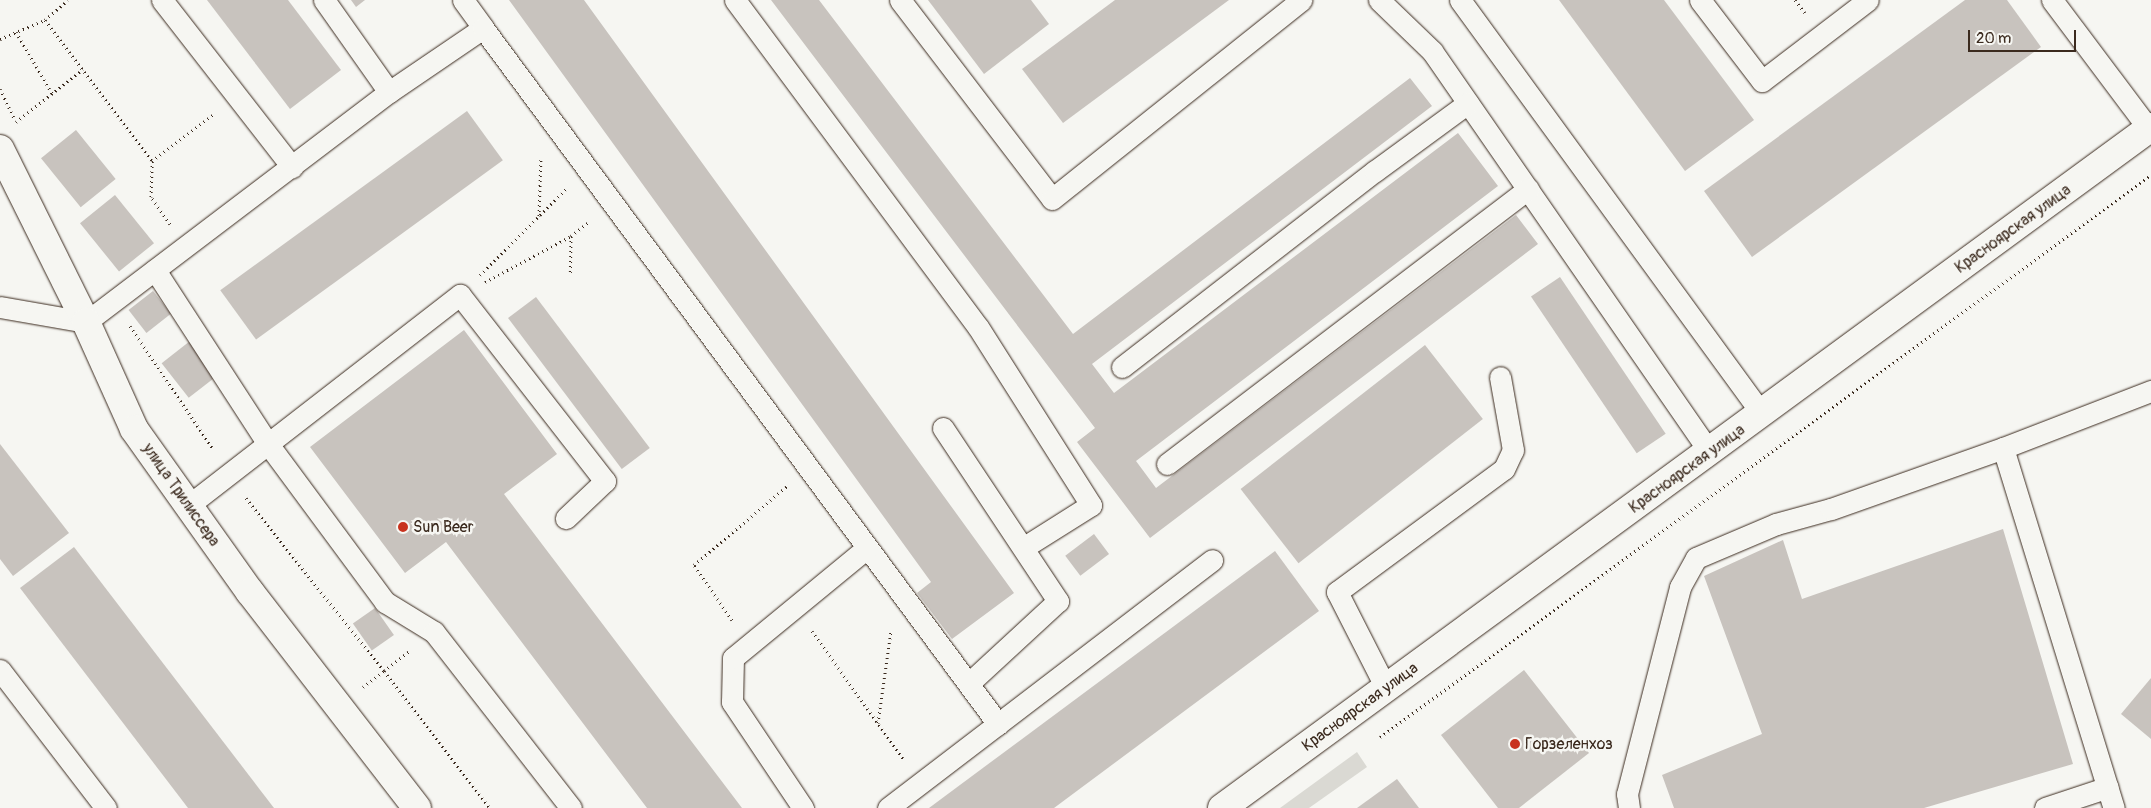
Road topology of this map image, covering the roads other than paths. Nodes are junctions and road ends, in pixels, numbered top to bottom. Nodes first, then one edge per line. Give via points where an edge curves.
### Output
1 (162, 0) edge
2 (324, 0) edge
3 (463, 0) edge
4 (735, 0) edge
5 (900, 0) edge
6 (1301, 0) edge
7 (1379, 0) edge
8 (1460, 0) edge
9 (1700, 0) edge
10 (1868, 0) edge
11 (2052, 0) edge
12 (483, 28) junction
13 (389, 92) junction
14 (1468, 103) junction
15 (2150, 128) edge
16 (0, 148) edge
17 (292, 167) junction
18 (1528, 189) junction
19 (154, 270) junction
20 (0, 307) edge
21 (86, 322) junction
22 (1122, 366) dead end
23 (1500, 376) dead end
24 (2151, 391) edge
25 (1762, 414) junction
26 (943, 428) dead end
27 (268, 444) junction
28 (2003, 448) junction
29 (1710, 452) junction
30 (1166, 464) dead end
31 (189, 505) junction
32 (566, 518) dead end
33 (868, 548) junction
34 (1023, 548) junction
35 (1212, 560) dead end
36 (0, 670) edge
37 (968, 684) junction
38 (1386, 688) junction
39 (998, 724) junction
40 (2108, 787) junction
41 (106, 808) edge
42 (418, 808) edge
43 (571, 808) edge
44 (803, 808) edge
45 (888, 808) edge
46 (1222, 808) edge
47 (1629, 808) edge
48 (2045, 808) edge
49 (2114, 808) edge

1 - 17 lane
2 - 13 lane
3 - 12 lane
4 - 34 lane via 978,327 1091,505
5 - 6 lane via 1052,199
7 - 14 lane via 1432,52
8 - 25 lane
9 - 10 lane via 1762,81
11 - 15 lane
12 - 13 lane
12 - 33 lane
13 - 17 lane
14 - 18 lane
14 - 22 lane
15 - 25 street, Красноярская улица
16 - 21 street, улица Трилиссера
17 - 19 lane
18 - 29 lane
18 - 30 lane
19 - 21 lane
19 - 27 lane
20 - 21 lane
21 - 31 street, улица Трилиссера via 134,429
23 - 38 lane via 1514,450 1504,469 1337,592
24 - 28 lane
25 - 29 street, Красноярская улица
26 - 34 lane
27 - 31 lane
27 - 32 lane via 460,295 605,481
27 - 43 lane via 385,602 434,632
28 - 40 lane
28 - 47 lane via 1832,509 1776,524 1696,558 1680,587 1627,794
29 - 38 street, Красноярская улица
31 - 42 street, улица Трилиссера
33 - 37 lane
33 - 44 lane via 733,658 732,702
34 - 37 lane via 1058,601
35 - 39 lane
36 - 41 lane
37 - 39 lane
38 - 46 street, Красноярская улица
39 - 45 lane
40 - 48 lane
40 - 49 lane

